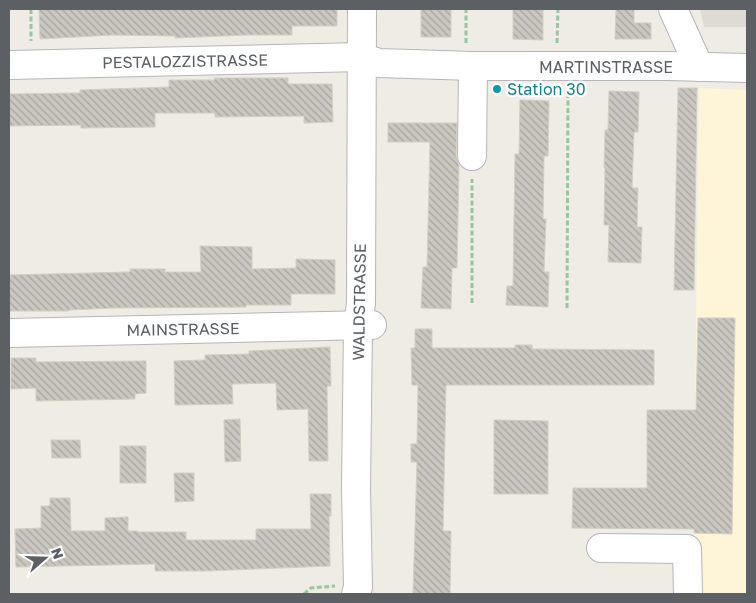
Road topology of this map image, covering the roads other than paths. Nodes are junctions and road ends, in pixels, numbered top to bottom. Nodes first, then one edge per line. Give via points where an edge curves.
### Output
1 (362, 9) edge
2 (673, 9) edge
3 (361, 57) junction
4 (20, 64) edge
5 (469, 66) junction
6 (699, 67) junction
7 (747, 68) edge
8 (472, 156) road end
9 (365, 325) junction
10 (9, 333) edge
11 (601, 548) dead end
12 (356, 594) edge
13 (688, 594) edge

1 - 3 street, WALDSTRASSE
2 - 6 street
3 - 4 street, PESTALOZZISTRASSE
3 - 5 street, MARTINSTRASSE via 379,63
3 - 9 street, WALDSTRASSE via 361,303
5 - 6 street, MARTINSTRASSE
5 - 8 street
6 - 7 street, MARTINSTRASSE
9 - 10 street, MAINSTRASSE
9 - 12 street, WALDSTRASSE via 356,488
11 - 13 street via 687,549

